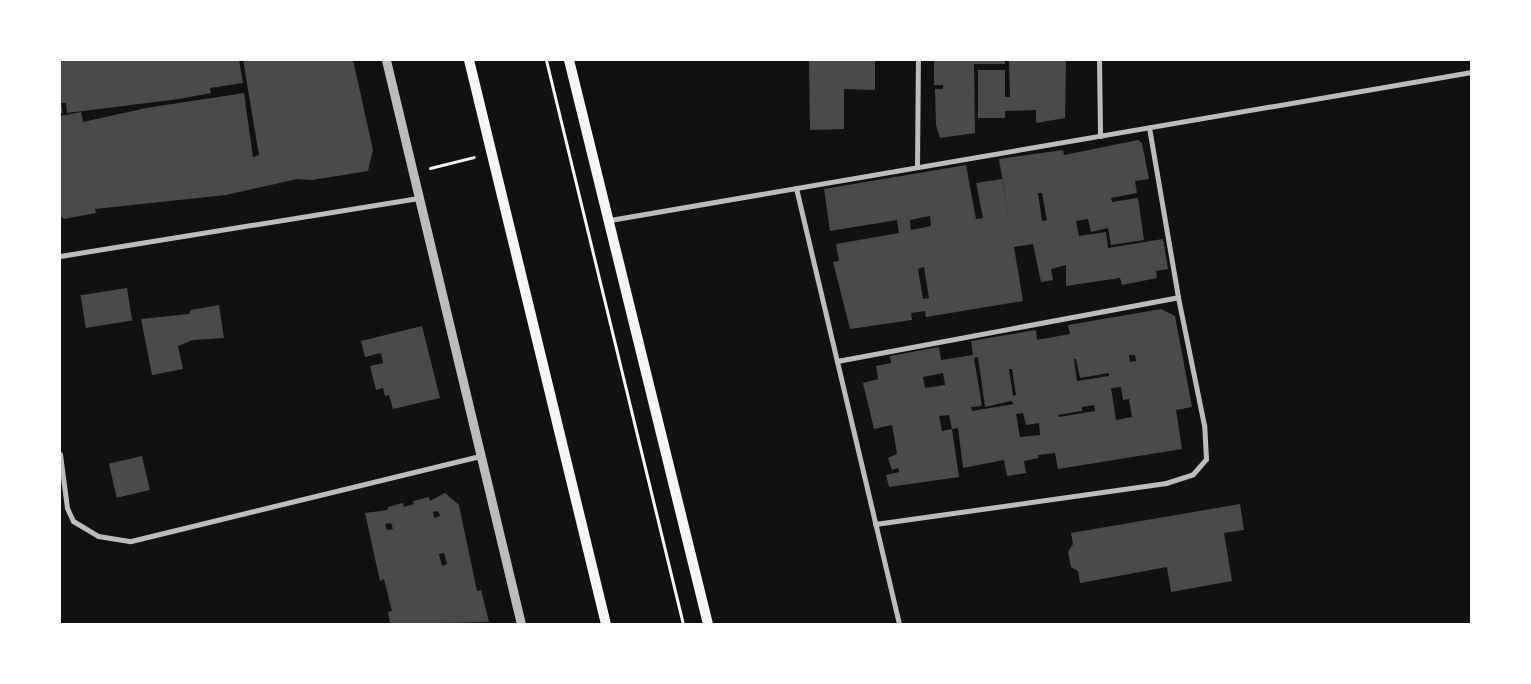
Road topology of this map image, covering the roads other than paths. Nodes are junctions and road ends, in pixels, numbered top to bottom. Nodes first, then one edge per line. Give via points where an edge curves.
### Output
1 (386, 60) edge
2 (469, 60) edge
3 (569, 60) edge
4 (918, 60) edge
5 (1099, 60) edge
6 (1471, 72) edge
7 (1149, 127) junction
8 (1100, 136) junction
9 (918, 167) junction
10 (796, 188) junction
11 (418, 198) junction
12 (610, 220) junction
13 (60, 256) edge
14 (1178, 297) junction
15 (837, 361) junction
16 (60, 454) edge
17 (479, 456) junction
18 (876, 524) junction
19 (521, 624) edge
20 (606, 624) edge
21 (708, 624) edge
22 (899, 624) edge

1 - 11 street
2 - 20 main road
3 - 12 main road
4 - 9 street
5 - 8 street
6 - 7 street
7 - 8 street
7 - 14 street
8 - 9 street
9 - 10 street
10 - 12 street
10 - 15 street
11 - 13 street
11 - 17 street
12 - 21 main road
14 - 15 street
14 - 18 street via 1207,449 1206,459 1193,474 1166,483
15 - 18 street
16 - 17 street via 67,508 73,521 98,536 131,541
17 - 19 street
18 - 22 street

